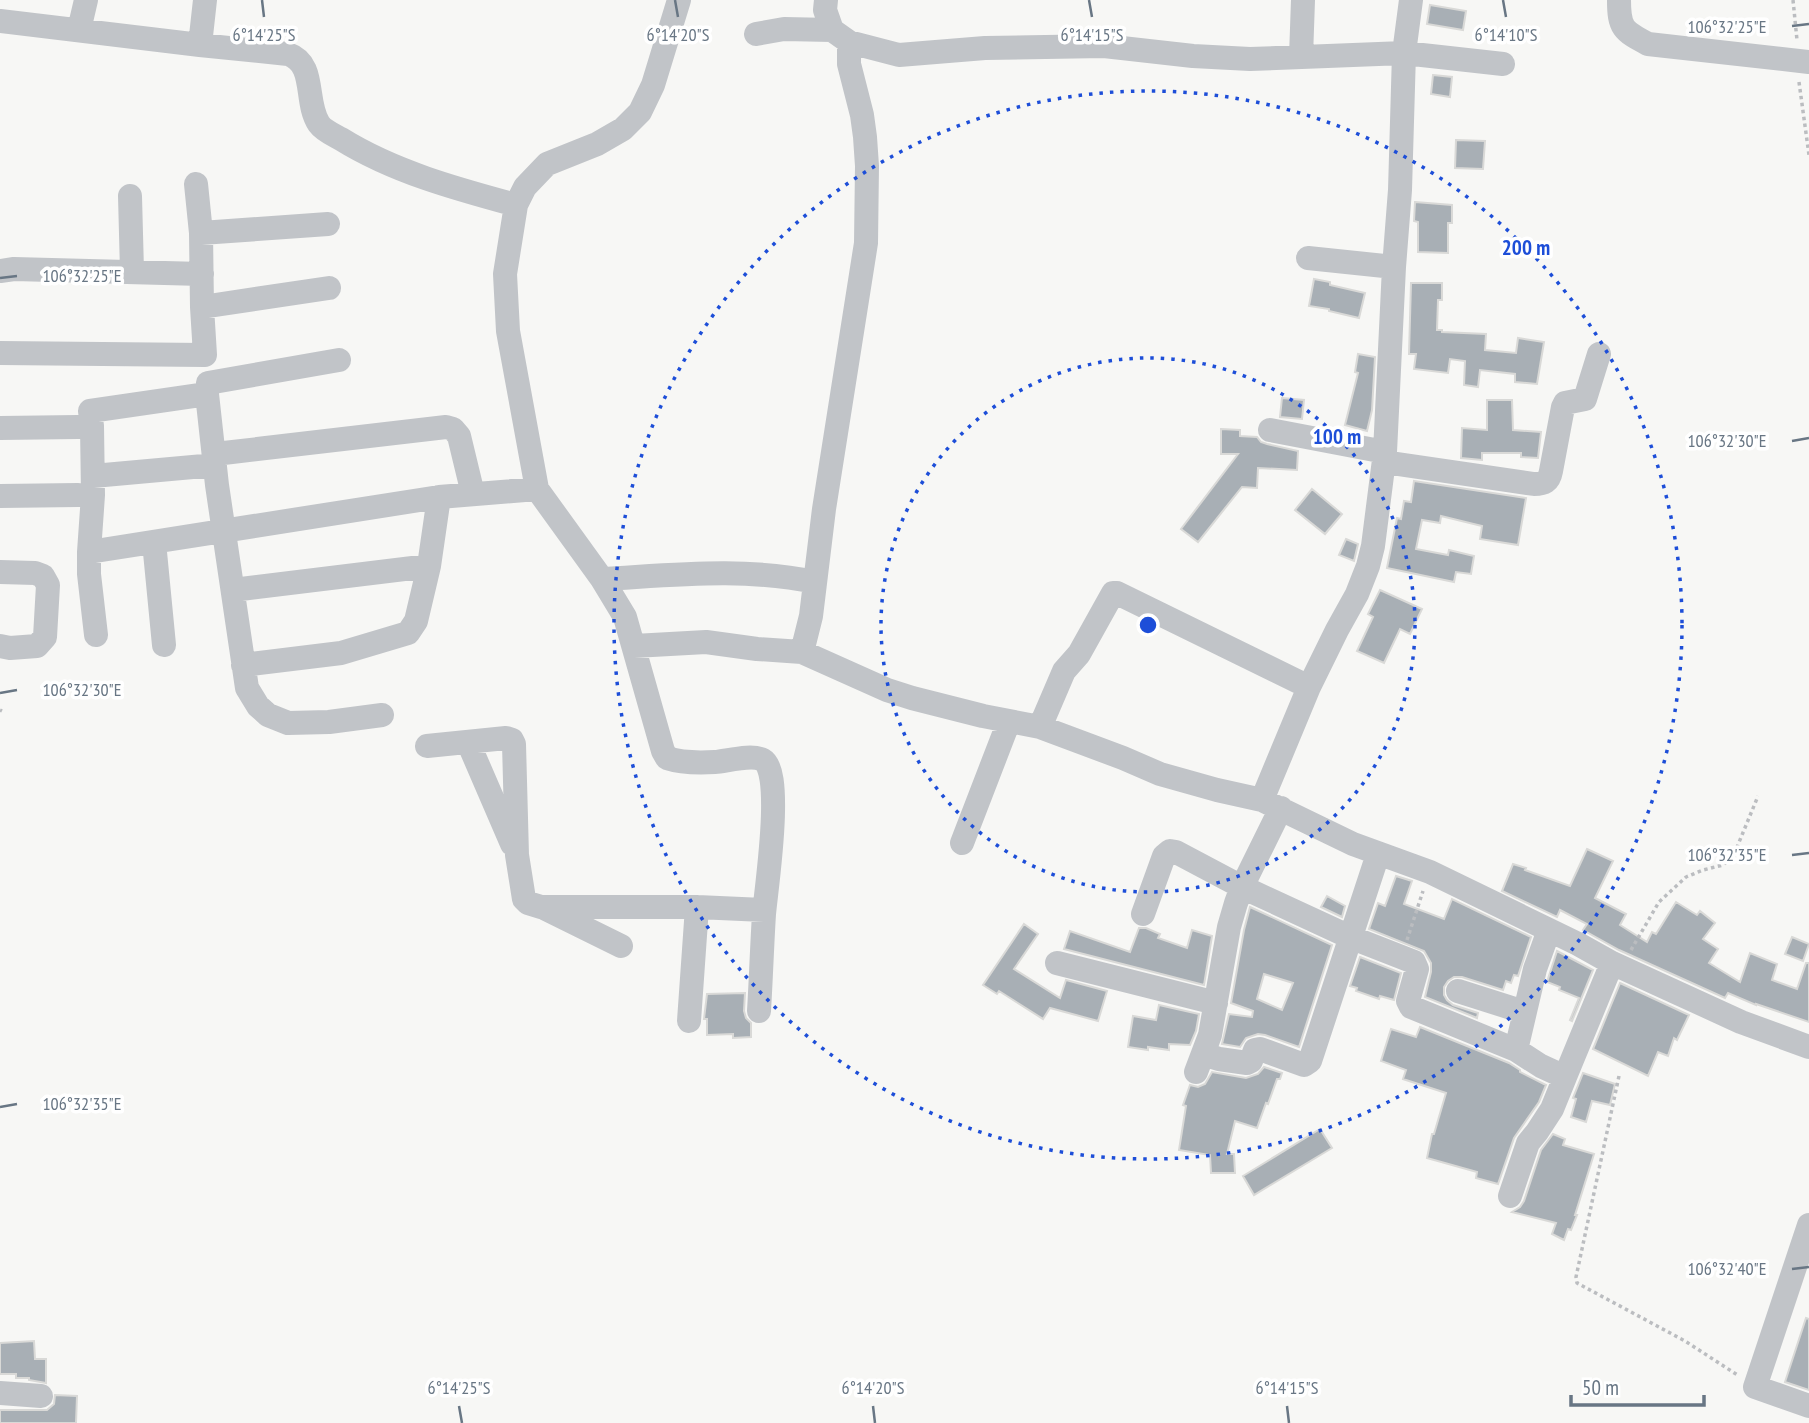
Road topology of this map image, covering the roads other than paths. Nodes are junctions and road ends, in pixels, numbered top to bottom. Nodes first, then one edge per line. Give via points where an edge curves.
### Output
1 (86, 0) edge
2 (205, 0) edge
3 (679, 0) edge
4 (826, 0) edge
5 (1303, 0) edge
6 (1411, 0) edge
7 (1619, 0) edge
8 (0, 21) edge
9 (79, 30) junction
10 (756, 34) dead end
11 (841, 36) junction
12 (200, 45) junction
13 (1404, 53) junction
14 (1301, 57) junction
15 (1802, 62) edge
16 (1503, 64) dead end
17 (197, 184) dead end
18 (130, 196) dead end
19 (516, 205) junction
20 (328, 224) dead end
21 (201, 233) junction
22 (1308, 258) dead end
23 (1394, 267) junction
24 (0, 271) edge
25 (132, 271) junction
26 (202, 274) junction
27 (328, 288) dead end
28 (202, 307) junction
29 (0, 354) edge
30 (1599, 354) dead end
31 (339, 360) dead end
32 (208, 394) junction
33 (78, 427) dead end
34 (0, 428) edge
35 (1270, 430) dead end
36 (1384, 457) junction
37 (215, 459) junction
38 (85, 485) junction
39 (537, 489) junction
40 (473, 494) junction
41 (0, 496) edge
42 (439, 497) junction
43 (223, 532) junction
44 (154, 542) junction
45 (89, 552) junction
46 (429, 566) junction
47 (0, 572) edge
48 (603, 579) junction
49 (815, 582) junction
50 (233, 590) junction
51 (96, 635) dead end
52 (164, 645) dead end
53 (0, 646) edge
54 (634, 646) junction
55 (802, 652) junction
56 (243, 665) junction
57 (1308, 687) junction
58 (382, 715) dead end
59 (1009, 721) junction
60 (1040, 727) junction
61 (468, 742) junction
62 (427, 746) dead end
63 (1272, 804) junction
64 (962, 843) dead end
65 (1378, 854) junction
66 (517, 855) junction
67 (1242, 887) junction
68 (541, 907) junction
69 (623, 907) junction
70 (696, 907) junction
71 (764, 910) junction
72 (1143, 914) dead end
73 (1549, 930) junction
74 (1350, 937) junction
75 (1057, 963) dead end
76 (1617, 965) junction
77 (1458, 990) dead end
78 (1216, 1003) junction
79 (759, 1011) dead end
80 (1524, 1012) junction
81 (689, 1021) dead end
82 (1809, 1047) edge
83 (1516, 1050) junction
84 (1565, 1077) junction
85 (1510, 1196) dead end
86 (1809, 1224) edge
87 (0, 1393) edge
88 (41, 1396) dead end
89 (1809, 1406) edge

1 - 9 street
2 - 12 street
3 - 19 street via 640,112 597,144 547,164 525,187
4 - 11 street via 825,10
5 - 14 street
6 - 13 street
7 - 15 street via 1619,20 1631,35 1648,44
8 - 9 street
9 - 12 street
10 - 11 street via 784,29
11 - 14 street via 899,55 1104,46 1193,56
11 - 49 street via 865,137 866,243
12 - 19 street via 296,57 306,71 319,124 327,131 387,163
13 - 14 street
13 - 16 street
13 - 23 street
17 - 21 street
18 - 25 street
19 - 39 street via 505,274 508,331
20 - 21 street
21 - 26 street
22 - 23 street
23 - 36 street
24 - 25 street
25 - 26 street
26 - 28 street
27 - 28 street
28 - 29 street via 205,355
30 - 36 street via 1585,399 1563,407 1552,471 1543,484
31 - 32 street via 208,383
32 - 37 street
32 - 38 street via 90,411
33 - 34 street
35 - 36 street
36 - 57 street via 1368,566
37 - 38 street
37 - 40 street via 446,427 459,436
37 - 43 street
38 - 41 street
38 - 45 street
39 - 40 street
39 - 48 street
40 - 42 street
42 - 43 street
42 - 46 street
43 - 44 street
43 - 50 street
44 - 45 street
44 - 52 street
45 - 51 street
46 - 50 street
46 - 56 street via 416,621 408,633 341,653
47 - 53 street via 35,573 48,585 45,637 37,646
48 - 49 street via 732,572
48 - 54 street via 625,617
49 - 55 street
50 - 56 street
54 - 55 street via 706,642
54 - 71 street via 667,758 688,762 754,758 767,764 774,811
55 - 59 street via 912,698
56 - 58 street via 247,688 258,706 288,723
57 - 60 street via 1115,593 1064,671
57 - 63 street
59 - 60 street
59 - 64 street
60 - 63 street via 1160,774
61 - 62 street
61 - 66 street
61 - 66 street via 506,738 514,744
63 - 65 street
63 - 67 street
65 - 73 street via 1430,872
65 - 74 street
66 - 68 street via 525,902
67 - 72 street via 1170,851 1164,856
67 - 74 street
67 - 78 street via 1229,927
68 - 69 street
68 - 69 street via 621,955
69 - 70 street
70 - 71 street
70 - 81 street
71 - 79 street
73 - 76 street
73 - 80 street
74 - 78 street via 1308,1064 1259,1049 1247,1063 1219,1059 1200,1063
74 - 83 street via 1415,962 1411,1007
75 - 78 street
76 - 82 street via 1741,1022
76 - 84 street
77 - 80 street
80 - 83 street
83 - 84 street
84 - 85 street via 1552,1109 1528,1143
86 - 89 street via 1755,1387
87 - 88 street

